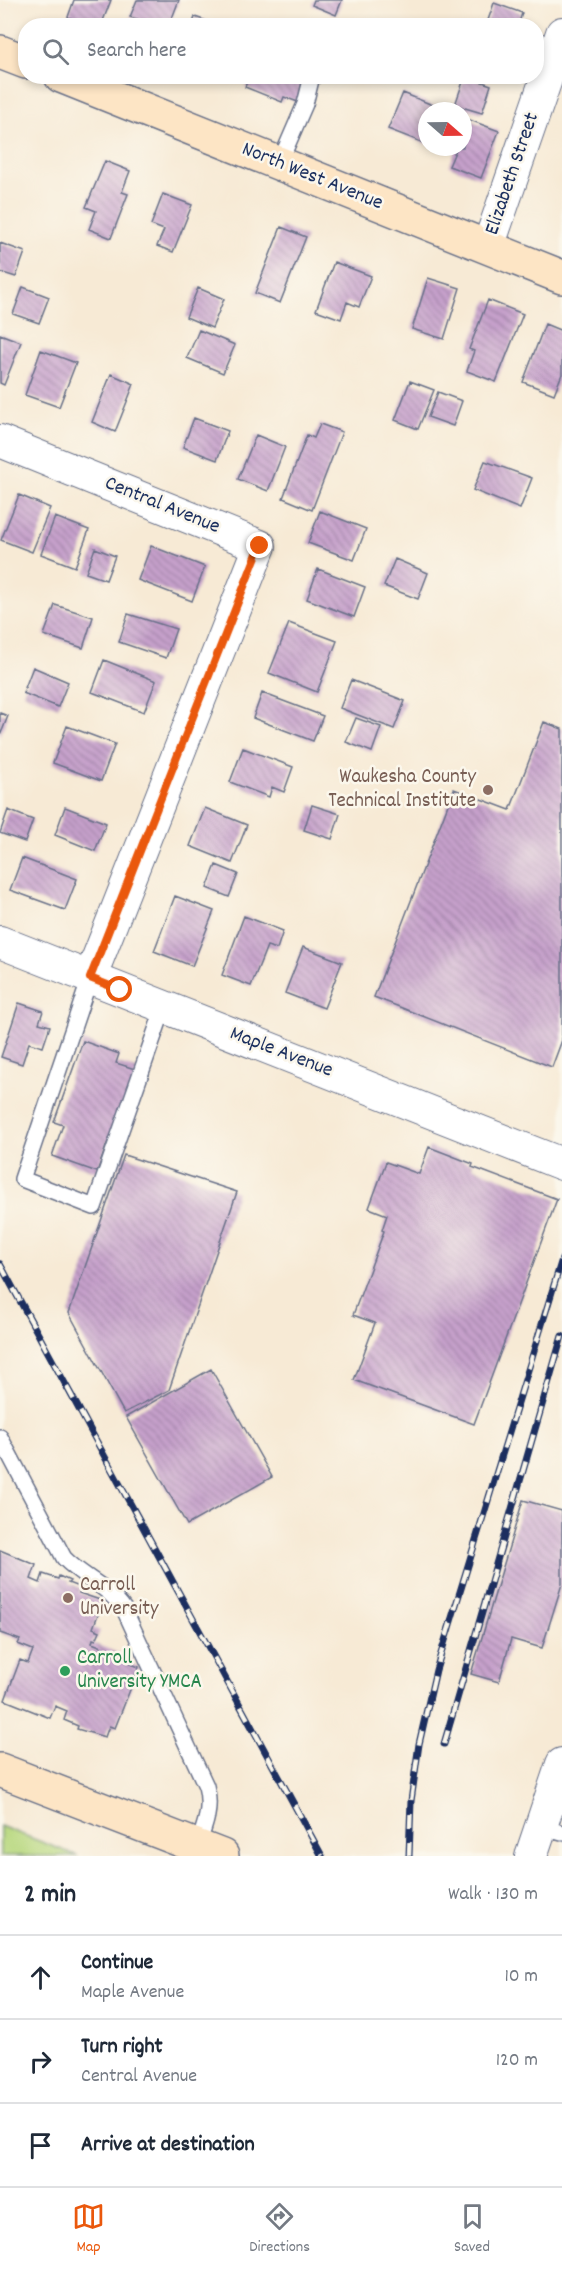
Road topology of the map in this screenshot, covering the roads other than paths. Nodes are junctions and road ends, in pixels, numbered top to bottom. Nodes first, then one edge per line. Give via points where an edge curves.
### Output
1 (562, 33) edge
2 (0, 52) edge
3 (18, 59) edge
4 (81, 84) edge
5 (310, 84) edge
6 (279, 164) junction
7 (488, 247) junction
8 (562, 277) edge
9 (0, 441) edge
10 (0, 942) edge
11 (90, 978) junction
12 (164, 1007) junction
13 (562, 1164) edge
14 (0, 1437) edge
15 (562, 1764) edge
16 (0, 1770) edge
17 (551, 1830) edge
18 (209, 1851) edge
19 (531, 1856) edge

1 - 7 street, Elizabeth Street
2 - 3 street
4 - 6 street, North West Avenue
5 - 6 lane
6 - 7 street, North West Avenue
7 - 8 street, North West Avenue
9 - 11 street, Central Avenue via 260,546
10 - 11 street, Maple Avenue
11 - 12 street, Maple Avenue
11 - 12 lane via 22,1179 94,1207
12 - 13 street, Maple Avenue
14 - 18 lane via 64,1558 108,1590 124,1609 206,1786 210,1799 205,1825
15 - 17 street
16 - 18 street
17 - 19 street

